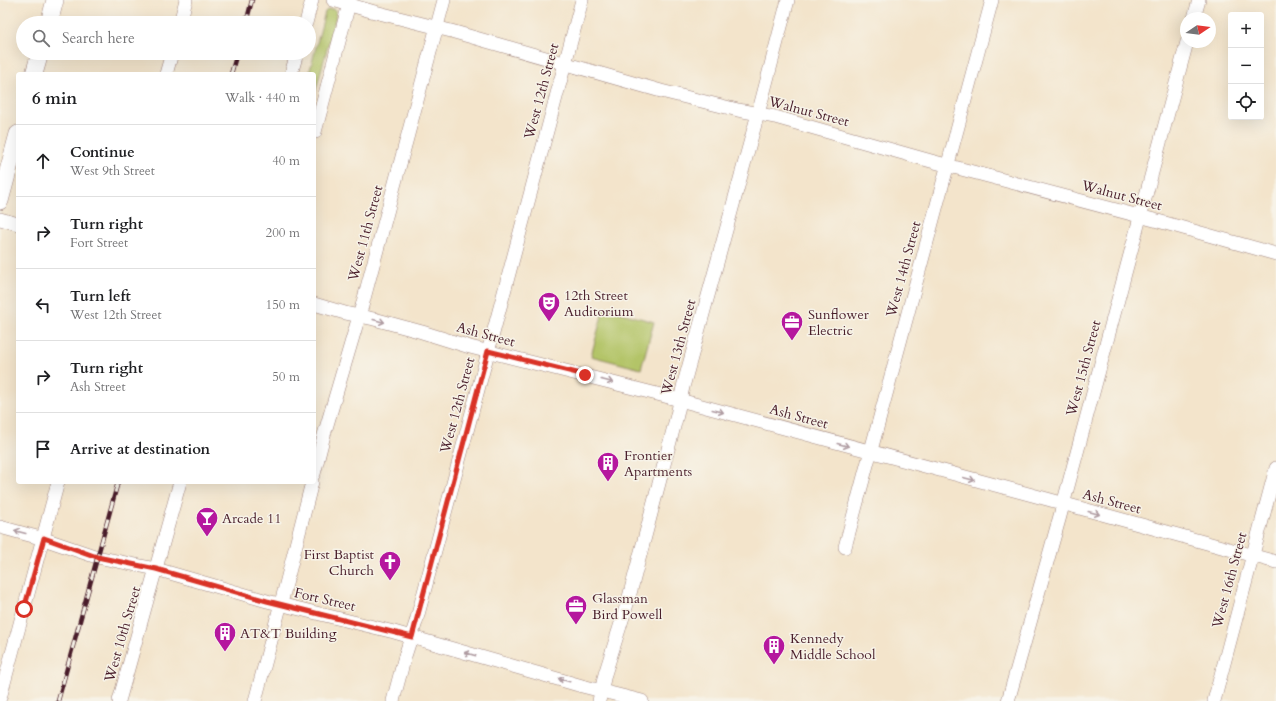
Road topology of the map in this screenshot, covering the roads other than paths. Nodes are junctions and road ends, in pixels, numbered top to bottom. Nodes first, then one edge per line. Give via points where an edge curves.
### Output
1 (55, 0) edge
2 (186, 0) edge
3 (312, 0) edge
4 (333, 0) edge
5 (444, 0) edge
6 (582, 0) edge
7 (788, 0) edge
8 (992, 0) edge
9 (1198, 0) edge
10 (350, 2) edge
11 (1195, 12) edge
12 (51, 16) edge
13 (182, 16) edge
14 (308, 16) edge
15 (437, 28) junction
16 (1185, 48) edge
17 (38, 60) edge
18 (170, 60) edge
19 (295, 60) edge
20 (565, 64) junction
21 (35, 72) edge
22 (167, 72) edge
23 (292, 72) edge
24 (758, 114) junction
25 (316, 128) edge
26 (16, 141) edge
27 (948, 165) junction
28 (0, 201) edge
29 (1140, 217) junction
30 (0, 219) edge
31 (16, 223) edge
32 (1276, 254) edge
33 (316, 305) edge
34 (359, 317) junction
35 (488, 351) junction
36 (680, 400) junction
37 (871, 452) junction
38 (316, 466) edge
39 (1276, 468) edge
40 (58, 484) edge
41 (179, 484) edge
42 (311, 484) edge
43 (1063, 504) junction
44 (0, 527) edge
45 (44, 538) junction
46 (845, 547) dead end
47 (1252, 555) junction
48 (1276, 562) edge
49 (156, 569) junction
50 (281, 605) junction
51 (412, 637) junction
52 (600, 696) edge
53 (0, 698) edge
54 (120, 701) edge
55 (255, 701) edge
56 (393, 701) edge
57 (642, 701) edge
58 (1008, 701) edge
59 (1214, 701) edge

1 - 12 main road
2 - 13 street
3 - 14 street
4 - 10 street, Walnut Street
5 - 15 street, West 11th Street
6 - 20 street, West 12th Street
7 - 24 street, West 13th Street
8 - 27 street, West 14th Street
9 - 11 street
10 - 15 street, Walnut Street via 370,11
10 - 25 street
15 - 20 street, Walnut Street
15 - 34 street, West 11th Street
16 - 29 street, West 15th Street
17 - 21 main road
18 - 22 street
19 - 23 street
20 - 24 street, Walnut Street via 661,91
20 - 35 street, West 12th Street
24 - 27 street, Walnut Street
24 - 36 street, West 13th Street
26 - 28 main road
27 - 29 street, Walnut Street
27 - 37 street, West 14th Street
29 - 32 street, Walnut Street
29 - 43 street, West 15th Street
30 - 31 street
33 - 34 street, Ash Street
34 -> 35 street, Ash Street
34 - 38 street, West 11th Street
35 -> 36 street, Ash Street
35 - 51 street, West 12th Street
36 -> 37 street, Ash Street
36 - 52 street, West 13th Street via 628,601
37 -> 43 street, Ash Street
37 - 46 street, West 14th Street
39 - 47 street, West 16th Street
40 - 45 street
41 - 49 street, West 10th Street
42 - 50 street
43 -> 47 street, Ash Street
43 - 58 street, West 15th Street
45 -> 44 street, Fort Street
45 - 49 street, Fort Street via 97,557
45 - 53 street
47 - 48 street, Ash Street
47 - 59 street, West 16th Street
49 - 50 street, Fort Street
49 - 54 street, West 10th Street
50 - 51 street, Fort Street
50 - 55 street
52 -> 51 street, Fort Street
51 - 56 street, West 12th Street
52 - 57 street, Fort Street

